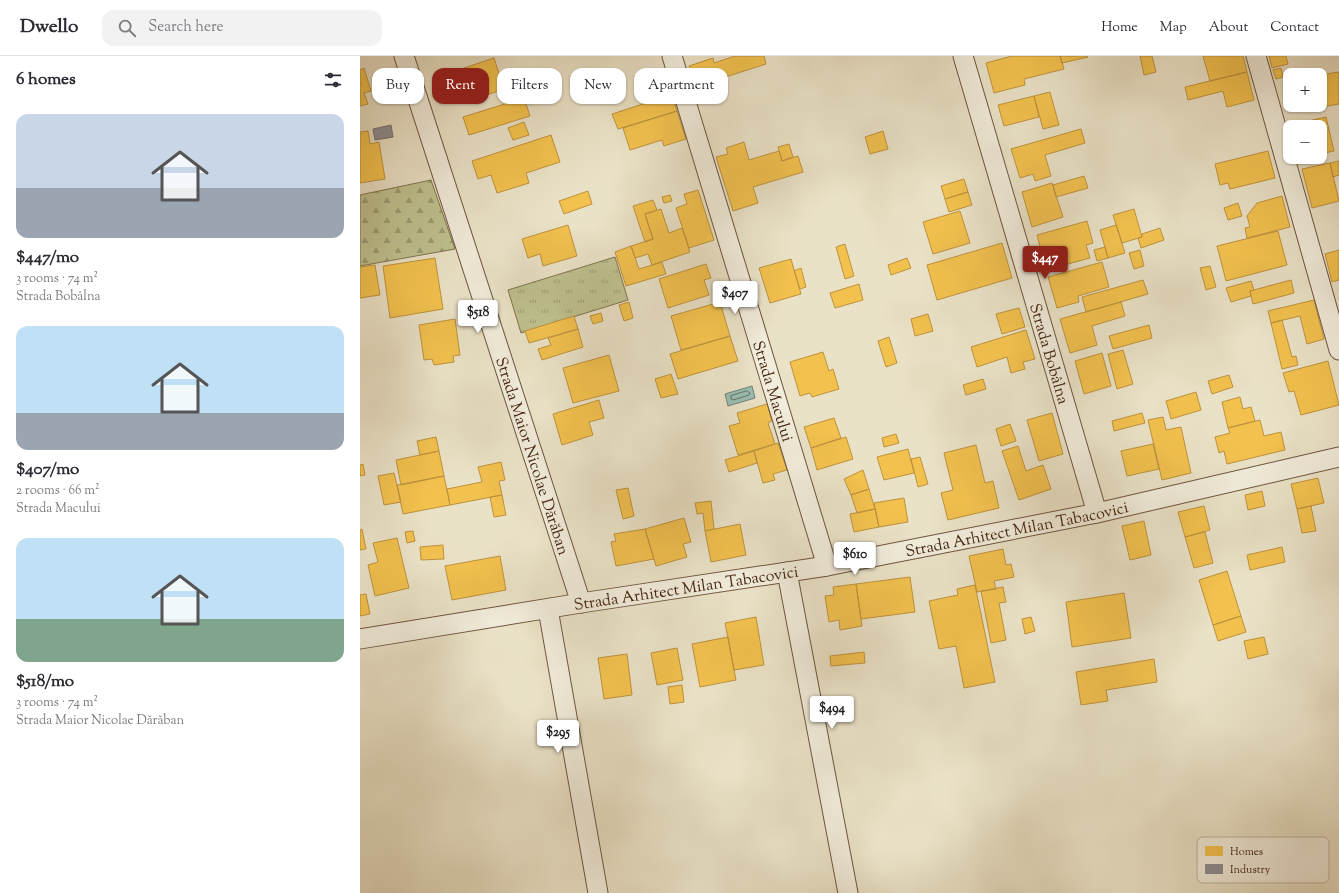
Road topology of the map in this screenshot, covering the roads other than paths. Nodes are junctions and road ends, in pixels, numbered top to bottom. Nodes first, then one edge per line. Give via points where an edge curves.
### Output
1 (404, 56) edge
2 (672, 56) edge
3 (963, 56) edge
4 (1256, 56) edge
5 (1339, 350) edge
6 (1339, 457) edge
7 (1098, 513) junction
8 (827, 566) junction
9 (786, 572) junction
10 (581, 603) junction
11 (548, 609) junction
12 (360, 639) edge
13 (598, 893) edge
14 (848, 893) edge

1 - 10 street, Strada Maior Nicolae Dărăban
2 - 8 street, Strada Macului
3 - 7 street, Strada Bobâlna
4 - 5 street
6 - 7 street, Strada Arhitect Milan Tabacovici
7 - 8 street, Strada Arhitect Milan Tabacovici
8 - 9 street, Strada Arhitect Milan Tabacovici
9 - 10 street, Strada Arhitect Milan Tabacovici
9 - 14 street
10 - 11 street, Strada Arhitect Milan Tabacovici
11 - 12 street, Strada Arhitect Milan Tabacovici
11 - 13 street

